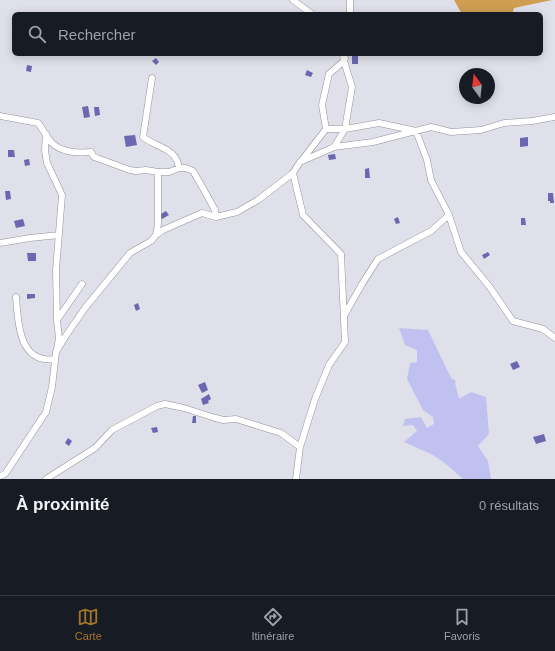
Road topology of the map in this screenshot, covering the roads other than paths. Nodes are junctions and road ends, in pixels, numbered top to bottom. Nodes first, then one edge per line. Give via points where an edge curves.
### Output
1 (293, 0) edge
2 (350, 0) edge
3 (309, 12) edge
4 (350, 12) edge
5 (344, 56) edge
6 (152, 78) dead end
7 (0, 116) edge
8 (555, 117) edge
9 (326, 129) junction
10 (345, 129) junction
11 (416, 131) junction
12 (46, 134) junction
13 (334, 147) junction
14 (300, 162) junction
15 (179, 168) junction
16 (158, 172) junction
17 (293, 173) junction
18 (449, 215) junction
19 (216, 217) junction
20 (59, 235) junction
21 (156, 235) junction
22 (0, 242) edge
23 (82, 284) dead end
24 (16, 297) dead end
25 (344, 316) junction
26 (57, 320) junction
27 (555, 338) edge
28 (56, 355) junction
29 (300, 447) junction
30 (0, 476) edge
31 (46, 479) edge
32 (296, 479) edge

1 - 3 street
2 - 4 street
5 - 9 street via 329,74 322,105
5 - 10 street via 352,87
6 - 15 street via 143,137 176,157
7 - 12 street via 38,123
8 - 11 street via 504,123 481,130 451,132 432,128
9 - 10 street
9 - 14 street
10 - 11 street via 379,122
10 - 13 street
11 - 13 street via 373,142
11 - 18 street via 427,160 431,180
12 - 16 street via 53,144 65,150 75,153 91,152 94,157 136,172
12 - 20 street via 47,164 62,195
13 - 14 street
14 - 17 street
15 - 16 street via 169,172
15 - 19 street via 193,171 215,210
16 - 21 street
17 - 19 street via 258,200 237,212
17 - 25 street via 303,215 341,254
18 - 25 street via 431,231 378,259
18 - 27 street via 462,252 514,321 543,329
19 - 21 street via 202,214
20 - 22 street
20 - 26 street via 56,270
21 - 28 street via 151,241 130,253 85,308
23 - 26 street
24 - 28 street via 23,343 34,355 46,360
25 - 29 street via 345,342 329,365
26 - 28 street
28 - 30 street via 46,412 5,474
29 - 31 street via 281,433 236,419 223,420 165,404 112,430 94,448
29 - 32 street

